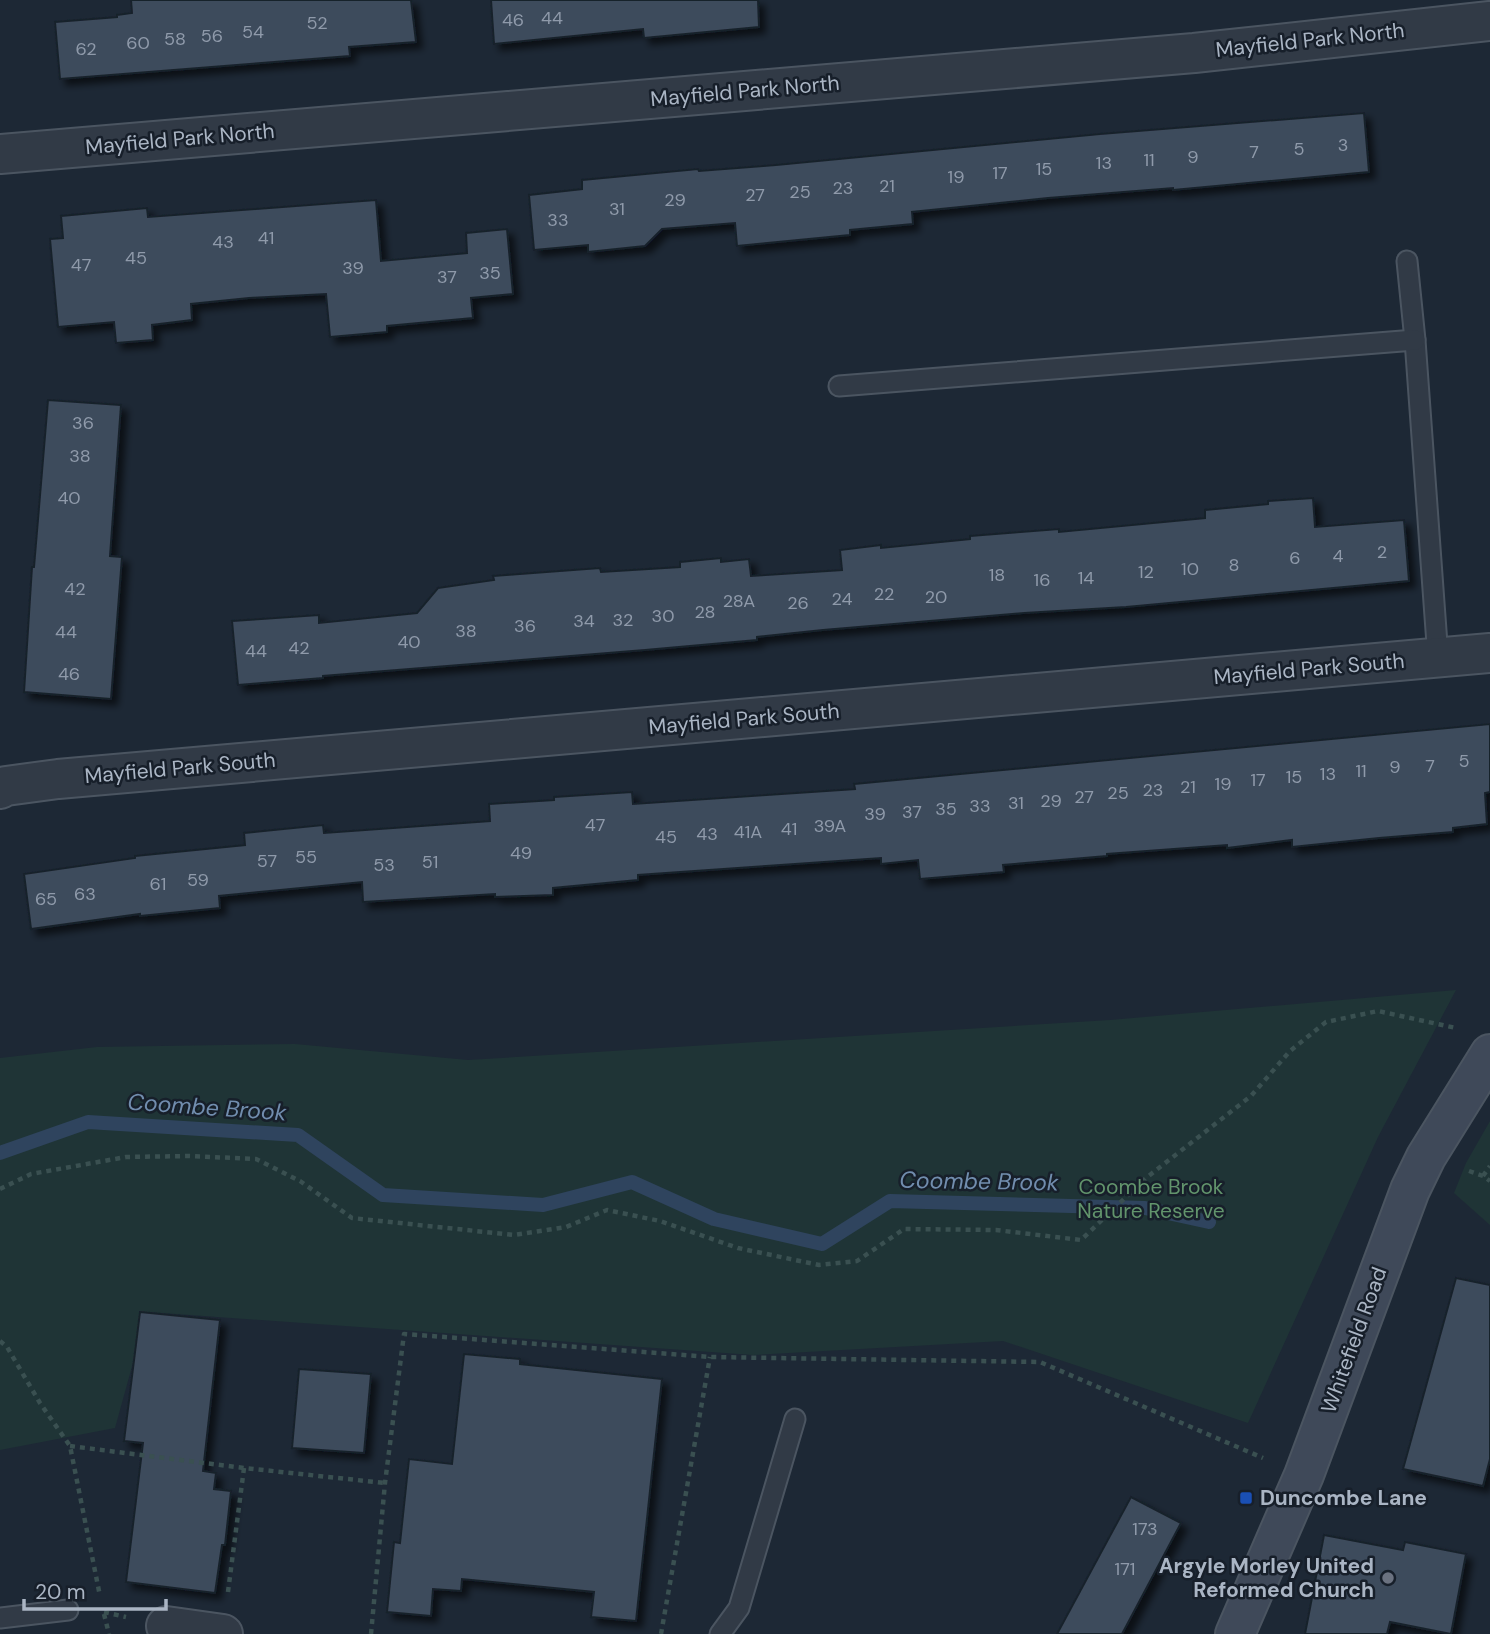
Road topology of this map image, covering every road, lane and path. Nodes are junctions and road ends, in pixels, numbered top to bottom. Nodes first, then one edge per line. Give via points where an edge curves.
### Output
1 (1490, 21) edge
2 (0, 154) edge
3 (1407, 261) dead end
4 (1415, 340) junction
5 (839, 386) dead end
6 (1490, 653) edge
7 (1438, 658) junction
8 (0, 789) edge
9 (1478, 1042) edge
10 (1490, 1166) edge
11 (1483, 1176) dead end
12 (0, 1189) edge
13 (0, 1341) edge
14 (7, 1348) junction
15 (0, 1350) edge
16 (710, 1357) junction
17 (795, 1419) dead end
18 (70, 1446) junction
19 (244, 1468) junction
20 (1304, 1475) junction
21 (385, 1483) junction
22 (68, 1610) joint
23 (104, 1612) junction
24 (0, 1618) edge
25 (166, 1626) joint
26 (108, 1634) edge
27 (223, 1634) edge
28 (371, 1634) edge
29 (661, 1634) edge
30 (720, 1634) edge
31 (1235, 1634) edge

1 - 2 street, Mayfield Park North via 1194,52
3 - 4 lane
4 - 5 lane
4 - 7 lane
6 - 7 street, Mayfield Park South
7 - 8 street, Mayfield Park South via 58,779
9 - 12 path via 1378,1011 1326,1022 1290,1051 1251,1096 1146,1178 1081,1240 996,1230 904,1229 857,1261 819,1265 738,1248 607,1210 566,1227 514,1235 352,1218 300,1181 256,1159 126,1157 31,1174
9 - 20 main road, Whitefield Road via 1410,1189
10 - 11 path
13 - 14 path
14 - 15 path
14 - 18 path
16 - 20 path via 1040,1362
16 - 21 path via 404,1334
16 - 29 path
17 - 30 lane via 739,1608
18 - 19 path
18 - 23 path
19 - 21 path
19 - 27 path
20 - 31 main road, Whitefield Road
21 - 28 path
22 - 23 path
22 - 24 lane
23 - 25 path
23 - 26 path
25 - 27 street

